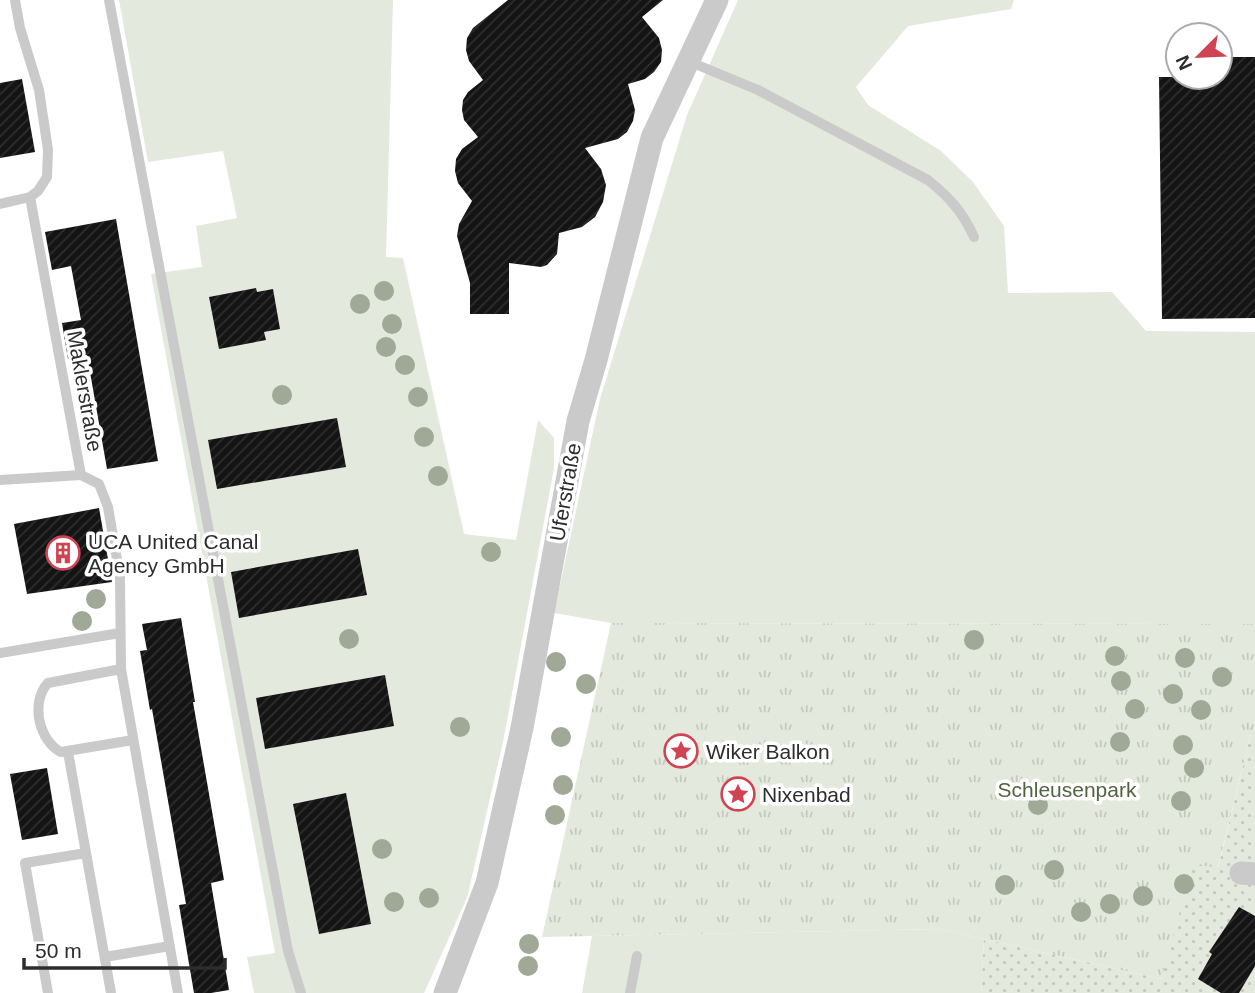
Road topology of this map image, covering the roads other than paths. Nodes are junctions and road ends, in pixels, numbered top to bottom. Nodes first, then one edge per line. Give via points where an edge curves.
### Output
1 (15, 0) edge
2 (109, 0) edge
3 (717, 0) edge
4 (688, 61) junction
5 (30, 197) junction
6 (0, 204) edge
7 (974, 237) dead end
8 (81, 475) junction
9 (0, 480) edge
10 (120, 633) junction
11 (0, 653) edge
12 (121, 669) junction
13 (133, 740) junction
14 (68, 752) junction
15 (86, 853) junction
16 (170, 946) junction
17 (637, 956) dead end
18 (105, 957) junction
19 (48, 993) edge
20 (111, 993) edge
21 (178, 993) edge
22 (301, 993) edge
23 (445, 993) edge
24 (630, 993) edge

1 - 5 lane via 48,150 47,177
2 - 22 lane via 288,951
3 - 4 street, Uferstraße
4 - 7 lane via 758,90 928,180 951,199
4 - 23 street, Uferstraße via 652,138 632,209 578,421 522,728 487,883
5 - 6 lane
5 - 8 lane, Maklerstraße
8 - 9 lane
8 - 10 lane, Maklerstraße via 99,484 108,507 120,577
10 - 11 lane
10 - 12 lane, Maklerstraße
12 - 13 lane, Maklerstraße
12 - 14 lane via 55,680 43,689 38,706 45,735 54,748
13 - 14 lane
13 - 16 lane, Maklerstraße
14 - 15 lane
15 - 18 lane
15 - 19 lane via 25,863
16 - 18 lane
16 - 21 lane, Maklerstraße
17 - 24 lane
18 - 20 lane

